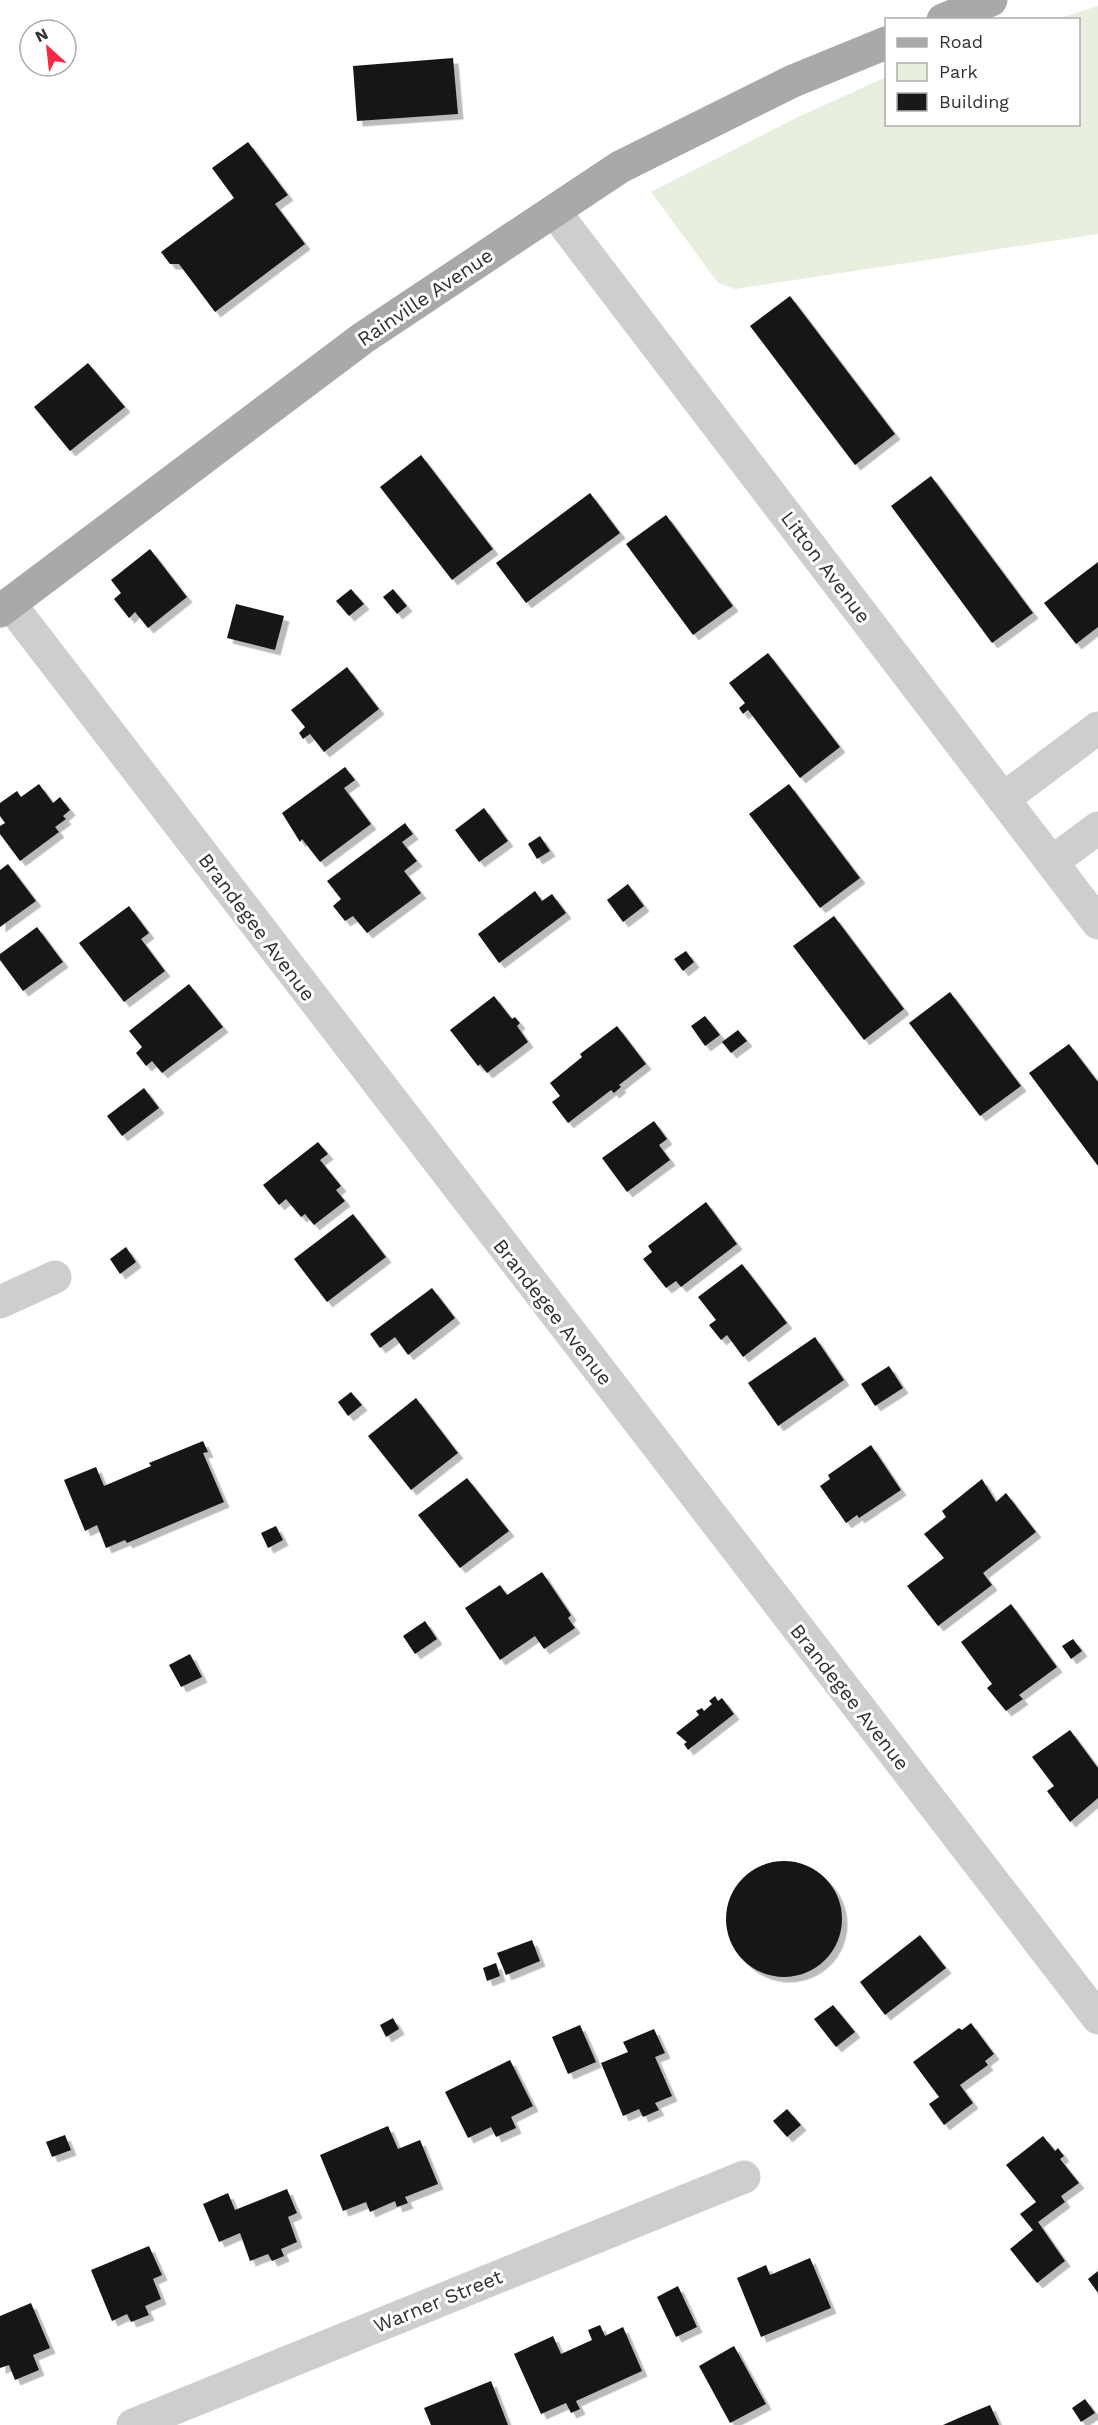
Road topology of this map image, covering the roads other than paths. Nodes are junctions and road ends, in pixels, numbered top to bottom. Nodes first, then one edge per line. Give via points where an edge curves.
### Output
1 (992, 0) edge
2 (948, 18) edge
3 (885, 42) edge
4 (554, 211) junction
5 (3, 602) edge
6 (1098, 728) edge
7 (1003, 799) junction
8 (1098, 828) edge
9 (1052, 862) junction
10 (1098, 923) edge
11 (55, 1277) dead end
12 (0, 1302) edge
13 (1098, 2018) edge
14 (744, 2177) dead end
15 (133, 2425) edge

1 - 2 main road
3 - 4 main road, Rainville Avenue via 793,81 620,167
4 - 5 main road, Rainville Avenue via 363,338
4 - 7 street, Litton Avenue
5 - 13 street, Brandegee Avenue
6 - 7 street
7 - 9 street, Litton Avenue
8 - 9 street
9 - 10 street, Litton Avenue
11 - 12 street
14 - 15 street, Warner Street

